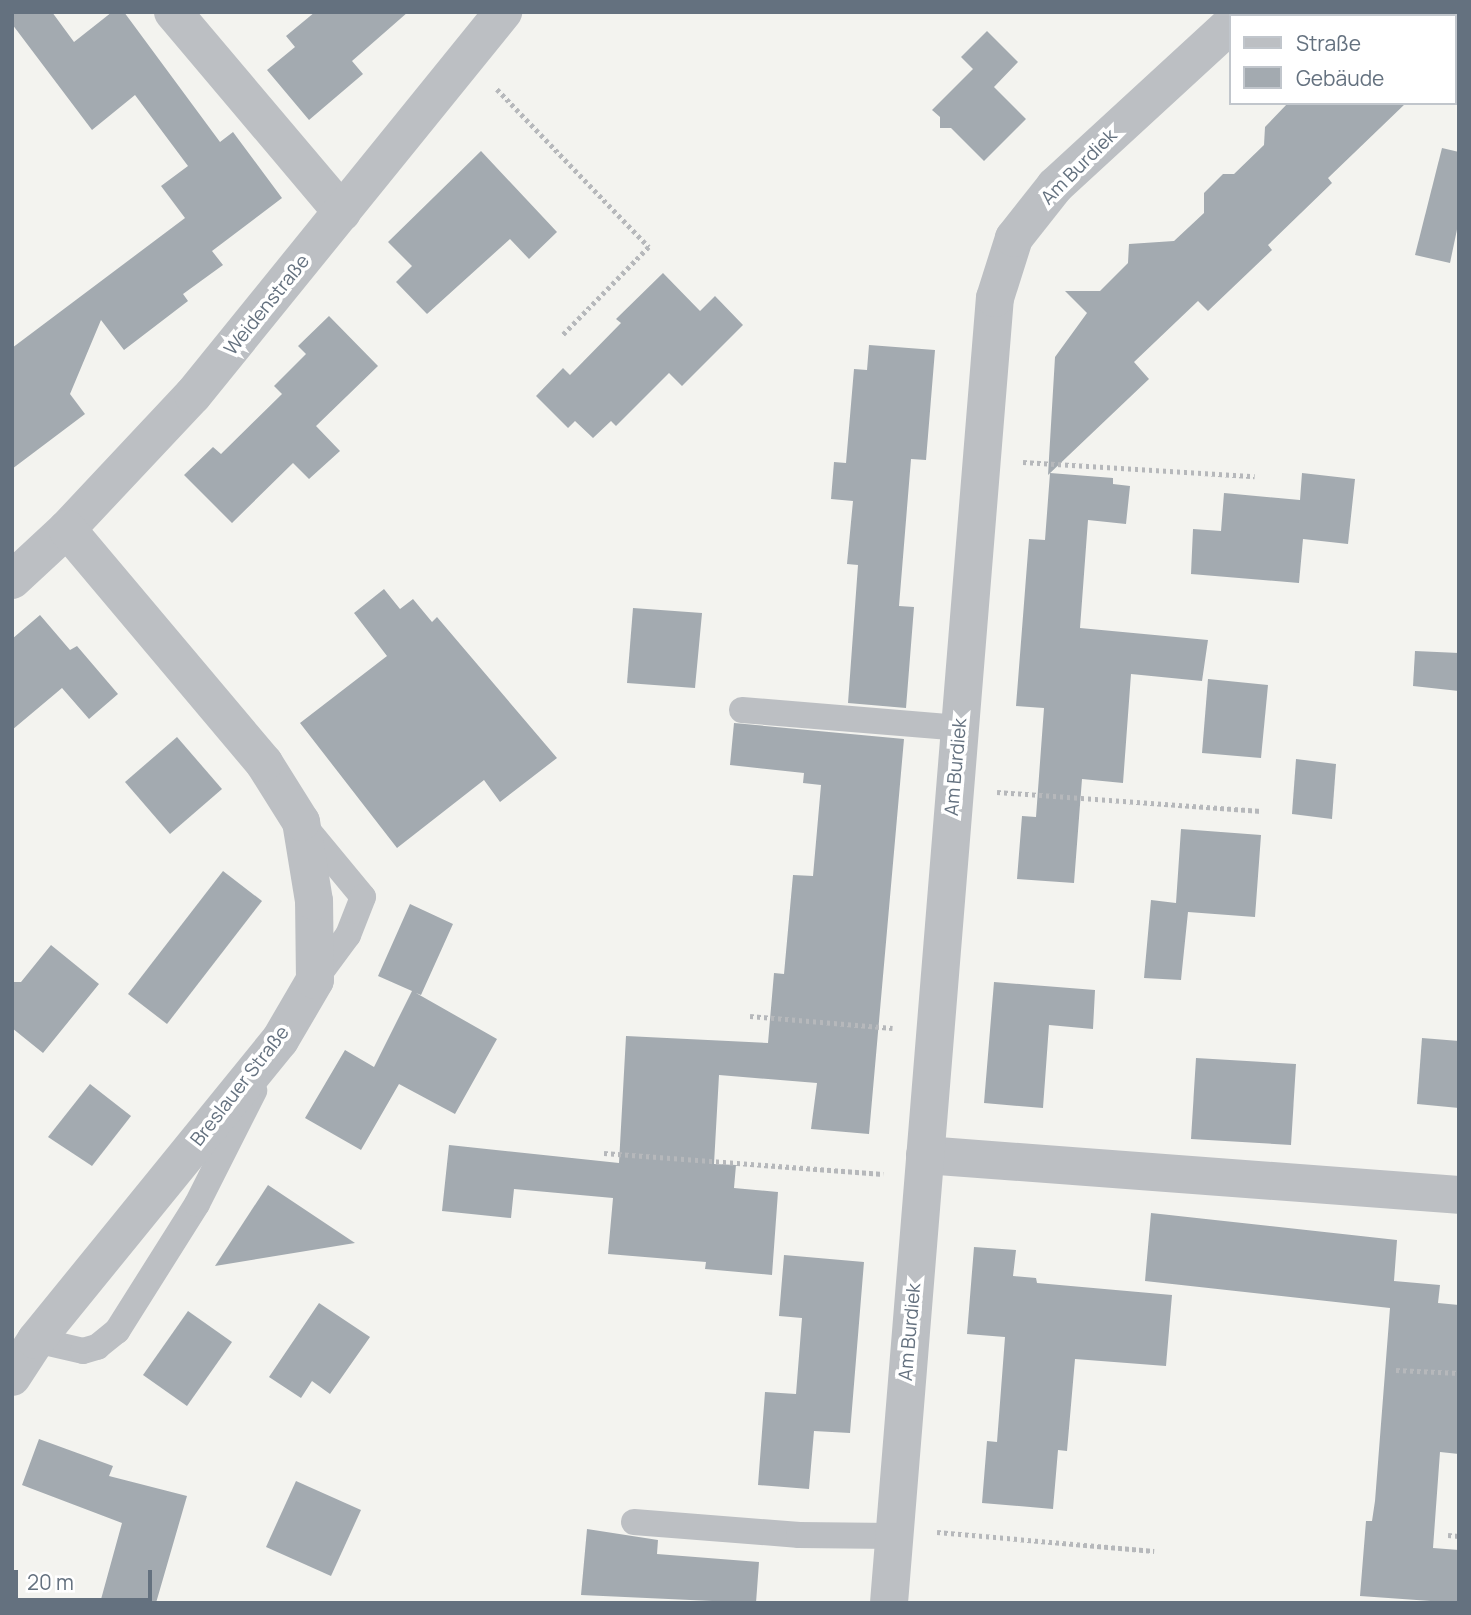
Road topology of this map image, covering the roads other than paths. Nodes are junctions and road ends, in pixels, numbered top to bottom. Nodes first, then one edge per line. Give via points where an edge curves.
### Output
1 (173, 12) edge
2 (503, 12) edge
3 (1230, 25) edge
4 (342, 212) junction
5 (67, 529) junction
6 (12, 580) edge
7 (742, 710) dead end
8 (959, 728) junction
9 (280, 1041) junction
10 (924, 1166) junction
11 (1459, 1195) edge
12 (36, 1340) junction
13 (12, 1377) edge
14 (634, 1522) dead end
15 (894, 1532) junction
16 (889, 1603) edge

1 - 4 street
2 - 4 street, Weidenstraße
3 - 8 street, Am Burdiek via 1055,186 1014,238 995,298
4 - 5 street, Weidenstraße via 194,395
5 - 6 street, Weidenstraße
5 - 9 street, Breslauer Straße via 264,763 300,822 314,901 315,980
7 - 8 lane
8 - 10 street, Am Burdiek
9 - 12 street, Breslauer Straße
9 - 12 lane via 197,1204 117,1331 97,1347 83,1351
10 - 11 street
10 - 15 street, Am Burdiek
12 - 13 street, Breslauer Straße
14 - 15 lane via 799,1535
15 - 16 street, Am Burdiek

